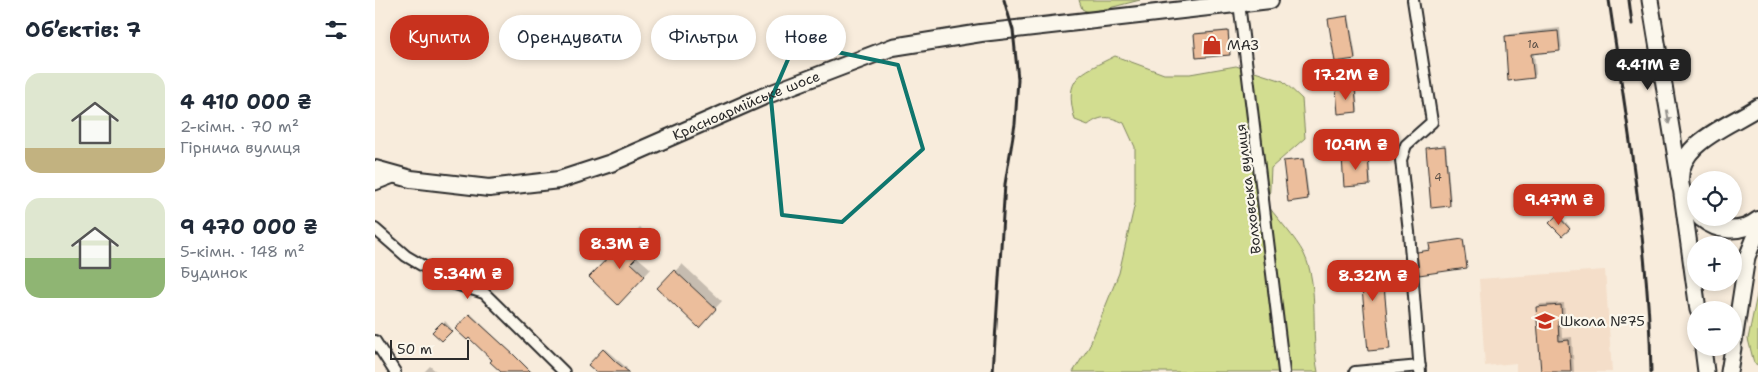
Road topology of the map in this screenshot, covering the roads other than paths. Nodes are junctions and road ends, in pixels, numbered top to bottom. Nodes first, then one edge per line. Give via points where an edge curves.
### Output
1 (1270, 0) edge
2 (1413, 0) edge
3 (1650, 0) edge
4 (1239, 3) junction
5 (1758, 108) edge
6 (375, 169) edge
7 (393, 174) junction
8 (375, 182) edge
9 (1680, 183) junction
10 (1687, 200) edge
11 (1758, 220) edge
12 (1714, 226) edge
13 (375, 229) edge
14 (1758, 230) edge
15 (1697, 301) edge
16 (1740, 301) edge
17 (375, 341) edge
18 (1704, 356) edge
19 (1732, 356) edge
20 (1420, 369) edge
21 (395, 372) edge
22 (564, 372) edge
23 (1285, 372) edge
24 (1355, 372) edge
25 (1706, 372) edge
26 (1729, 372) edge

1 - 4 main road, Красноармійське шосе
2 - 20 street via 1432,122 1406,144 1401,160
3 -> 9 main road
4 - 7 main road, Красноармійське шосе via 981,33 893,47 762,97 611,162 559,180 489,188
4 - 23 street, Волховська вулиця
5 - 9 main road via 1693,147 1685,158
6 - 7 main road, Красноармійське шосе
7 - 8 main road
9 - 10 main road
9 - 15 main road
11 - 12 main road via 1743,228 1729,230
13 - 22 street via 421,265 452,283 484,293
14 - 16 main road via 1747,257
17 - 21 street
18 - 25 main road
19 - 26 main road
20 - 24 street

